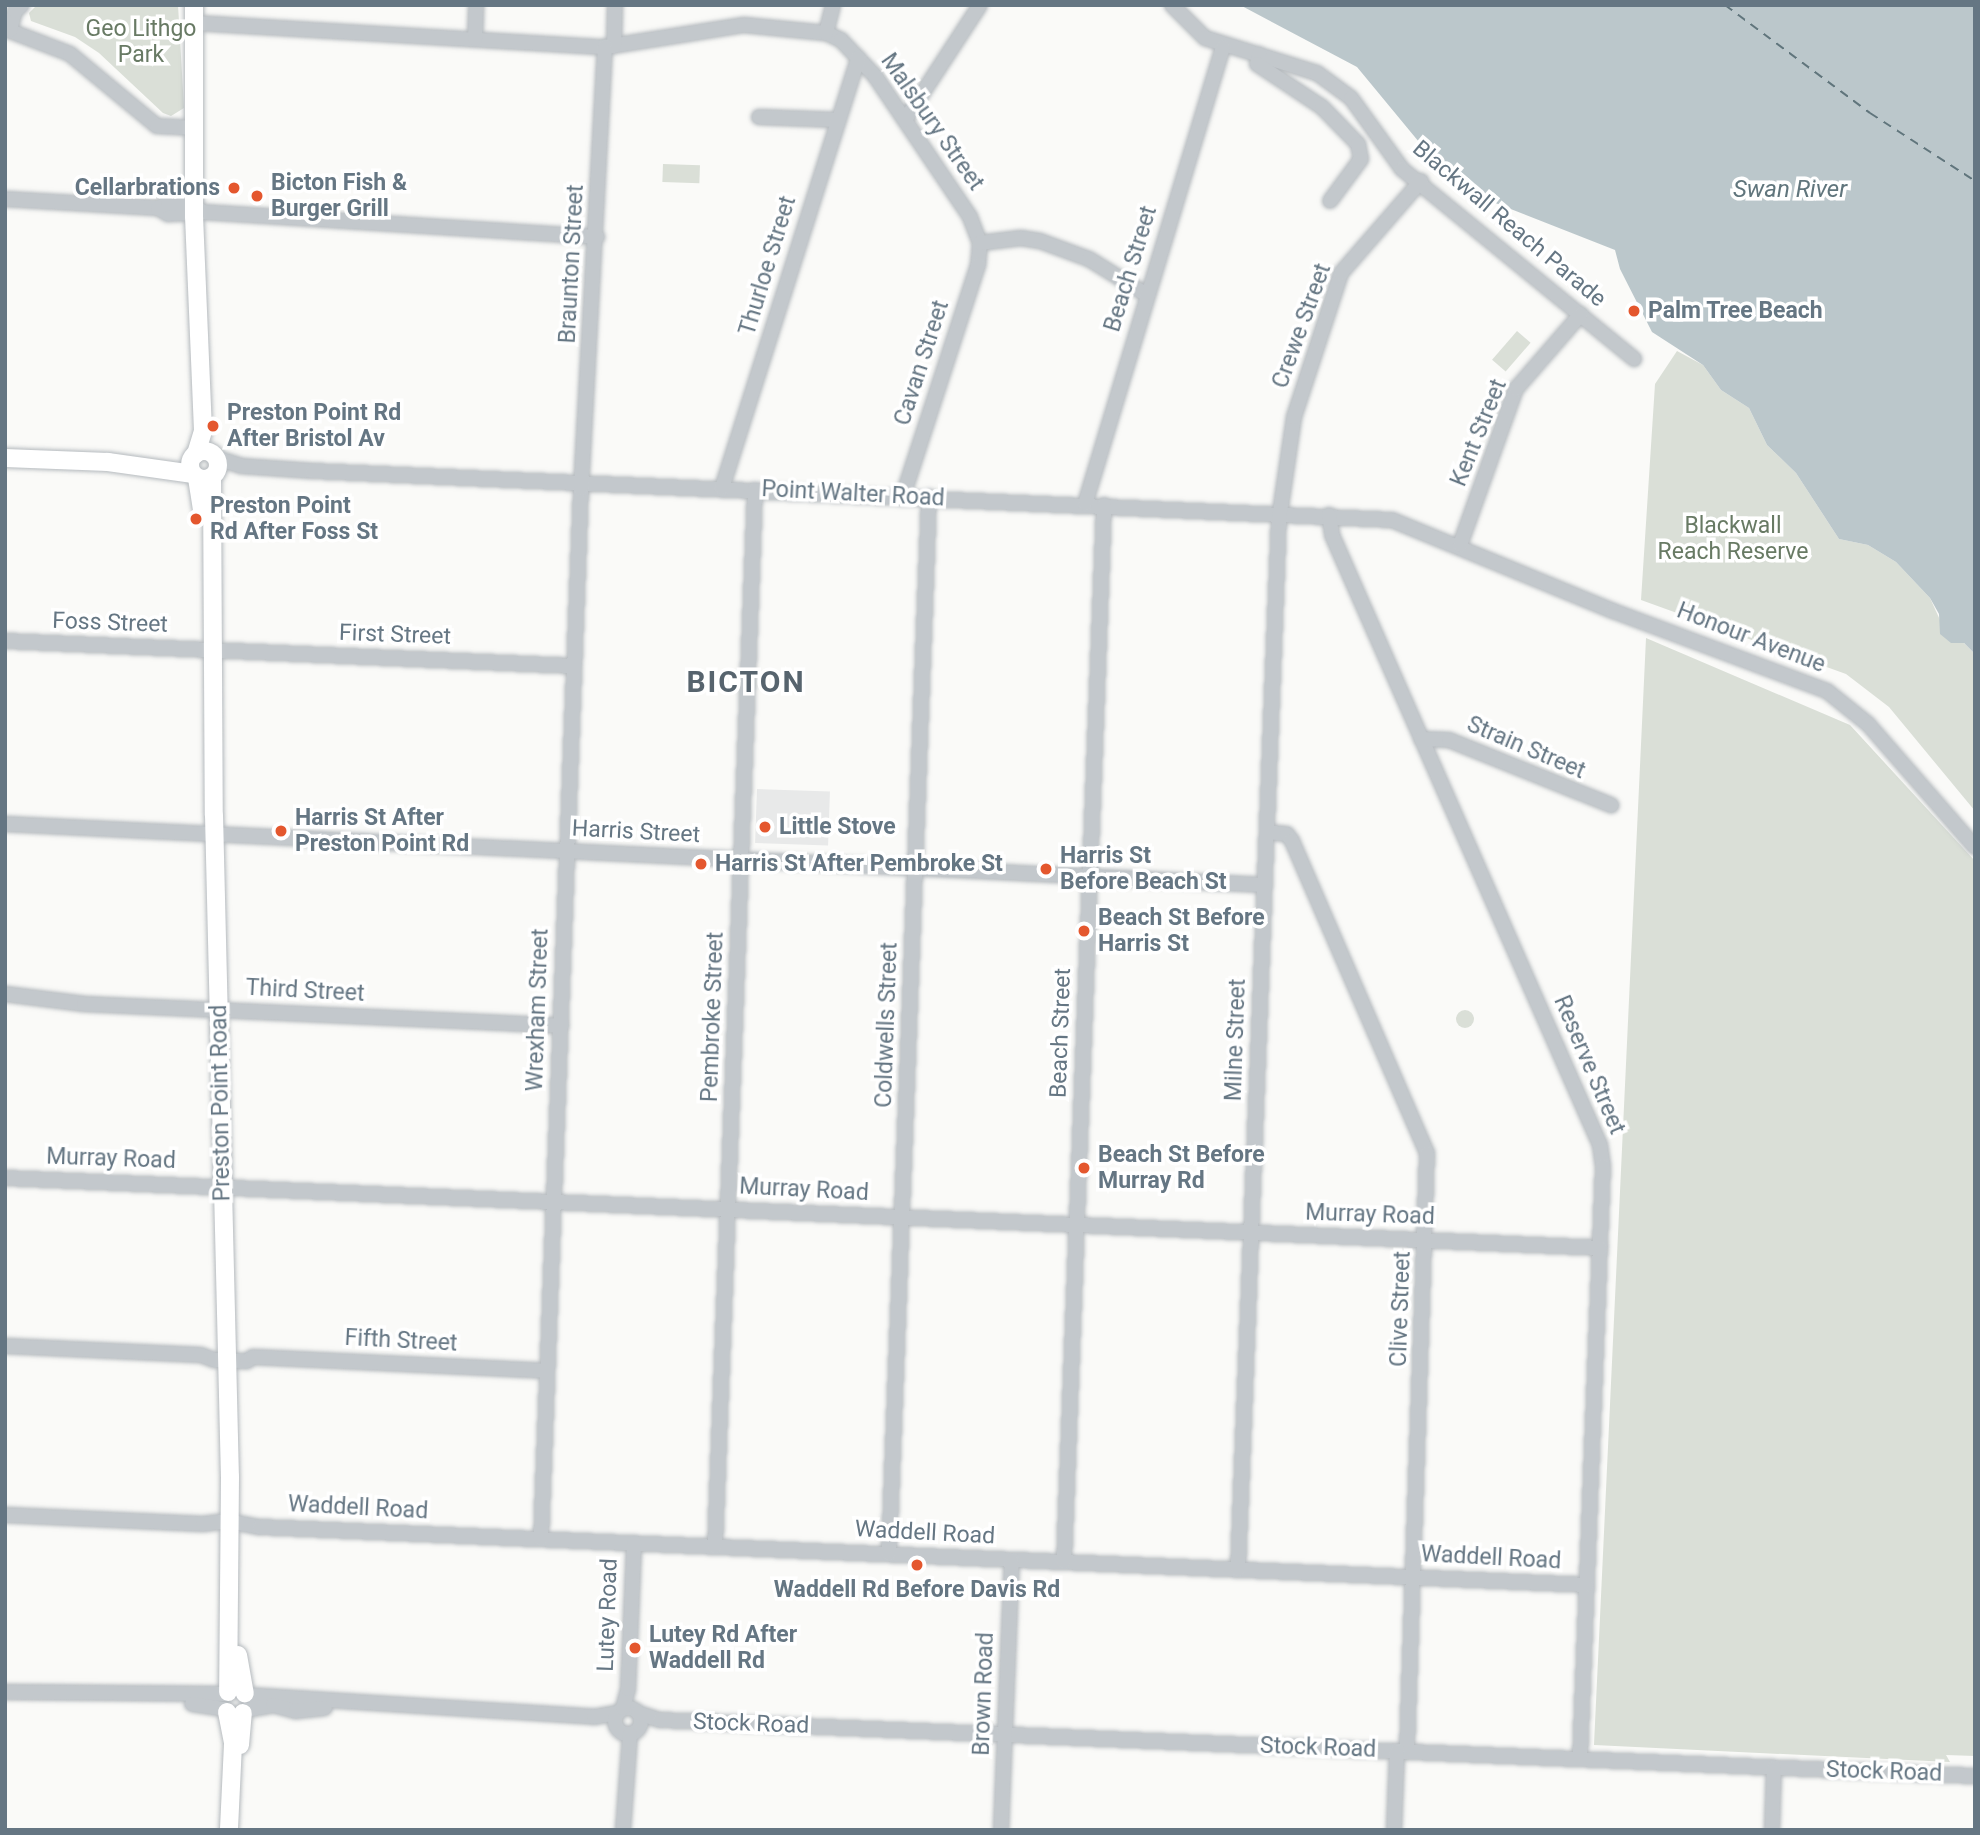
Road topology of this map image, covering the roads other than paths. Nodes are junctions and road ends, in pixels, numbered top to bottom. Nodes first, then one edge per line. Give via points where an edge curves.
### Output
1 (476, 5) edge
2 (615, 5) edge
3 (833, 5) edge
4 (980, 5) edge
5 (1172, 5) edge
6 (15, 7) edge
7 (195, 14) edge
8 (8, 29) edge
9 (826, 33) junction
10 (475, 39) junction
11 (610, 46) junction
12 (1223, 47) junction
13 (1259, 54) junction
14 (858, 58) junction
15 (758, 117) dead end
16 (838, 120) junction
17 (905, 120) junction
18 (196, 128) junction
19 (1421, 181) junction
20 (5, 200) edge
21 (1330, 201) dead end
22 (201, 211) junction
23 (597, 237) junction
24 (980, 243) junction
25 (1147, 295) junction
26 (1581, 314) junction
27 (1634, 359) dead end
28 (5, 458) edge
29 (204, 466) junction
30 (583, 483) junction
31 (722, 488) junction
32 (755, 490) junction
33 (903, 496) junction
34 (929, 497) junction
35 (1085, 504) junction
36 (1104, 505) junction
37 (1281, 512) junction
38 (1329, 515) junction
39 (1460, 545) junction
40 (5, 641) edge
41 (210, 650) junction
42 (574, 666) junction
43 (1421, 739) junction
44 (1611, 805) dead end
45 (5, 824) edge
46 (1267, 832) junction
47 (215, 834) junction
48 (1975, 847) edge
49 (567, 851) junction
50 (741, 860) junction
51 (916, 868) junction
52 (1090, 877) junction
53 (1265, 885) junction
54 (5, 994) edge
55 (219, 1010) junction
56 (561, 1026) junction
57 (5, 1178) edge
58 (223, 1187) junction
59 (553, 1201) junction
60 (728, 1209) junction
61 (902, 1217) junction
62 (1077, 1225) junction
63 (1251, 1232) junction
64 (1427, 1240) junction
65 (1600, 1248) junction
66 (5, 1346) edge
67 (227, 1356) junction
68 (547, 1371) junction
69 (5, 1516) edge
70 (232, 1526) junction
71 (541, 1539) junction
72 (634, 1543) junction
73 (715, 1547) junction
74 (889, 1554) junction
75 (1012, 1560) junction
76 (1064, 1562) junction
77 (1238, 1570) junction
78 (1413, 1577) junction
79 (1587, 1584) junction
80 (5, 1692) edge
81 (236, 1702) junction
82 (627, 1720) junction
83 (1006, 1735) junction
84 (1402, 1751) junction
85 (1580, 1759) junction
86 (1774, 1768) junction
87 (1975, 1776) edge
88 (229, 1830) edge
89 (236, 1830) edge
90 (623, 1830) edge
91 (1001, 1830) edge
92 (1394, 1830) edge
93 (1772, 1830) edge

1 - 10 street
2 - 11 street, Braunton Street
3 - 9 street
4 - 17 street
5 - 12 street, Blackwall Reach Parade via 1187,23
6 - 8 street
7 - 10 street
7 - 18 main road, Preston Point Road
8 - 18 street via 82,61 158,126
9 - 11 street via 744,25
9 - 14 street, Malsbury Street via 841,40
10 - 11 street
11 - 23 street, Braunton Street
12 - 13 street, Blackwall Reach Parade
12 - 25 street, Beach Street
13 - 19 street, Blackwall Reach Parade via 1317,74 1351,97 1402,169
13 - 21 street via 1257,64 1322,107 1358,144 1361,159
14 - 16 street, Thurloe Street
14 - 17 street, Malsbury Street
15 - 16 street
16 - 31 street, Thurloe Street
17 - 24 street, Malsbury Street via 970,217
18 - 22 main road, Preston Point Road
19 - 26 street, Blackwall Reach Parade
19 - 37 street, Crewe Street via 1341,273 1294,417
20 - 22 street via 158,208 168,214
22 - 23 street
22 - 29 main road, Preston Point Road
23 - 30 street, Braunton Street
24 - 25 street via 1021,238 1040,241 1089,259
24 - 33 street, Cavan Street via 978,265
25 - 35 street, Beach Street
26 - 27 street, Blackwall Reach Parade
26 - 39 street, Kent Street via 1516,389
28 - 29 main road, Point Walter Road
29 - 30 street, Point Walter Road
29 - 41 main road, Preston Point Road via 206,560 202,586
30 - 31 street, Point Walter Road
30 - 42 street, Wrexham Street
31 - 32 street, Point Walter Road
32 - 33 street, Point Walter Road
32 - 50 street, Pembroke Street
33 - 34 street, Point Walter Road
34 - 35 street, Point Walter Road
34 - 51 street, Coldwells Street
35 - 36 street, Point Walter Road
36 - 37 street, Point Walter Road
36 - 52 street, Beach Street
37 - 38 street, Point Walter Road
37 - 46 street, Milne Street
38 - 39 street, Point Walter Road via 1392,520
38 - 43 street, Reserve Street via 1332,535
39 - 48 street, Honour Avenue via 1613,611 1828,691 1868,724
40 - 41 street, Foss Street
41 - 42 street, First Street
41 - 47 main road, Preston Point Road
42 - 49 street, Wrexham Street
43 - 44 street, Strain Street via 1449,740
43 - 65 street, Reserve Street via 1600,1145
45 - 47 street, Harris Street
46 - 53 street, Milne Street
46 - 64 street, Clive Street via 1287,834 1292,841 1423,1136 1429,1175
47 - 49 street, Harris Street
47 - 55 main road, Preston Point Road
49 - 50 street, Harris Street
49 - 56 street, Wrexham Street
50 - 51 street, Harris Street
50 - 60 street, Pembroke Street
51 - 52 street, Harris Street
51 - 61 street, Coldwells Street
52 - 53 street, Harris Street
52 - 62 street, Beach Street
53 - 63 street, Milne Street
54 - 55 street, Third Street via 84,1004
55 - 56 street, Third Street
55 - 58 main road, Preston Point Road
56 - 59 street, Wrexham Street
57 - 58 street, Murray Road
58 - 59 street, Murray Road
58 - 67 main road, Preston Point Road
59 - 60 street, Murray Road
59 - 68 street, Wrexham Street
60 - 61 street, Murray Road
60 - 73 street, Pembroke Street
61 - 62 street, Murray Road
61 - 74 street, Coldwells Street
62 - 63 street, Murray Road
62 - 76 street, Beach Street
63 - 64 street, Murray Road
63 - 77 street, Milne Street
64 - 65 street, Murray Road
64 - 78 street, Clive Street
65 - 79 street, Reserve Street
66 - 67 street, Fifth Street
67 - 68 street, Fifth Street
67 - 70 main road, Preston Point Road
68 - 71 street, Wrexham Street
69 - 70 street, Waddell Road
70 - 71 street, Waddell Road
70 - 81 main road, Preston Point Road
71 - 72 street, Waddell Road
72 - 73 street, Waddell Road
72 - 82 street, Lutey Road
73 - 74 street, Waddell Road
74 - 75 street, Waddell Road
75 - 76 street, Waddell Road
75 - 83 street, Brown Road
76 - 77 street, Waddell Road
77 - 78 street, Waddell Road
78 - 79 street, Waddell Road
78 - 84 street, Clive Street
79 - 85 street, Reserve Street
80 - 81 street, Stock Road
81 - 82 street, Stock Road
81 - 88 main road, Preston Point Road
81 - 89 main road, Preston Point Road
82 - 83 street, Stock Road
82 - 90 street, Lutey Road
83 - 84 street, Stock Road
83 - 91 street, Brown Road
84 - 85 street, Stock Road
84 - 92 street, Clive Street
85 - 86 street, Stock Road
86 - 87 street, Stock Road
86 - 93 street

